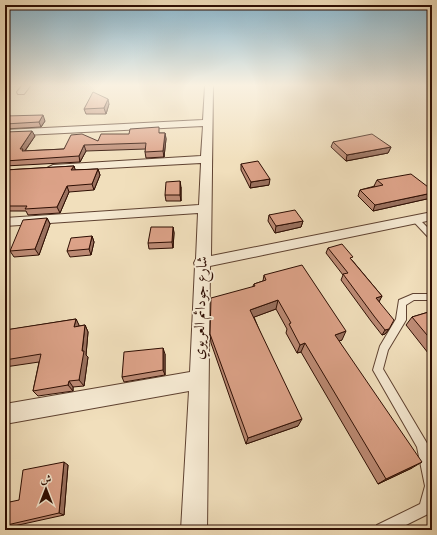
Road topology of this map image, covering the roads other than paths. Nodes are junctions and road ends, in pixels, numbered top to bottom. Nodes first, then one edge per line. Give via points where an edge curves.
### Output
1 (207, 111) edge
2 (207, 123) junction
3 (5, 133) edge
4 (206, 159) junction
5 (44, 168) edge
6 (204, 210) junction
7 (432, 216) edge
8 (415, 220) junction
9 (5, 222) edge
10 (432, 236) edge
11 (201, 263) junction
12 (432, 297) edge
13 (198, 380) junction
14 (5, 414) edge
15 (428, 510) edge
16 (194, 530) edge
17 (382, 530) edge

1 - 2 street, شارع جودائم العريوي
2 - 3 street
2 - 4 street, شارع جودائم العريوي
4 - 5 street
4 - 6 street, شارع جودائم العريوي
6 - 9 street
6 - 11 street, شارع جودائم العريوي
7 - 8 street
8 - 10 lane
8 - 11 street
11 - 13 street, شارع جودائم العريوي
12 - 15 lane via 413,297 402,303 401,320 383,349 378,370 422,445 431,486
13 - 14 street
13 - 16 street, شارع جودائم العريوي
15 - 17 lane

